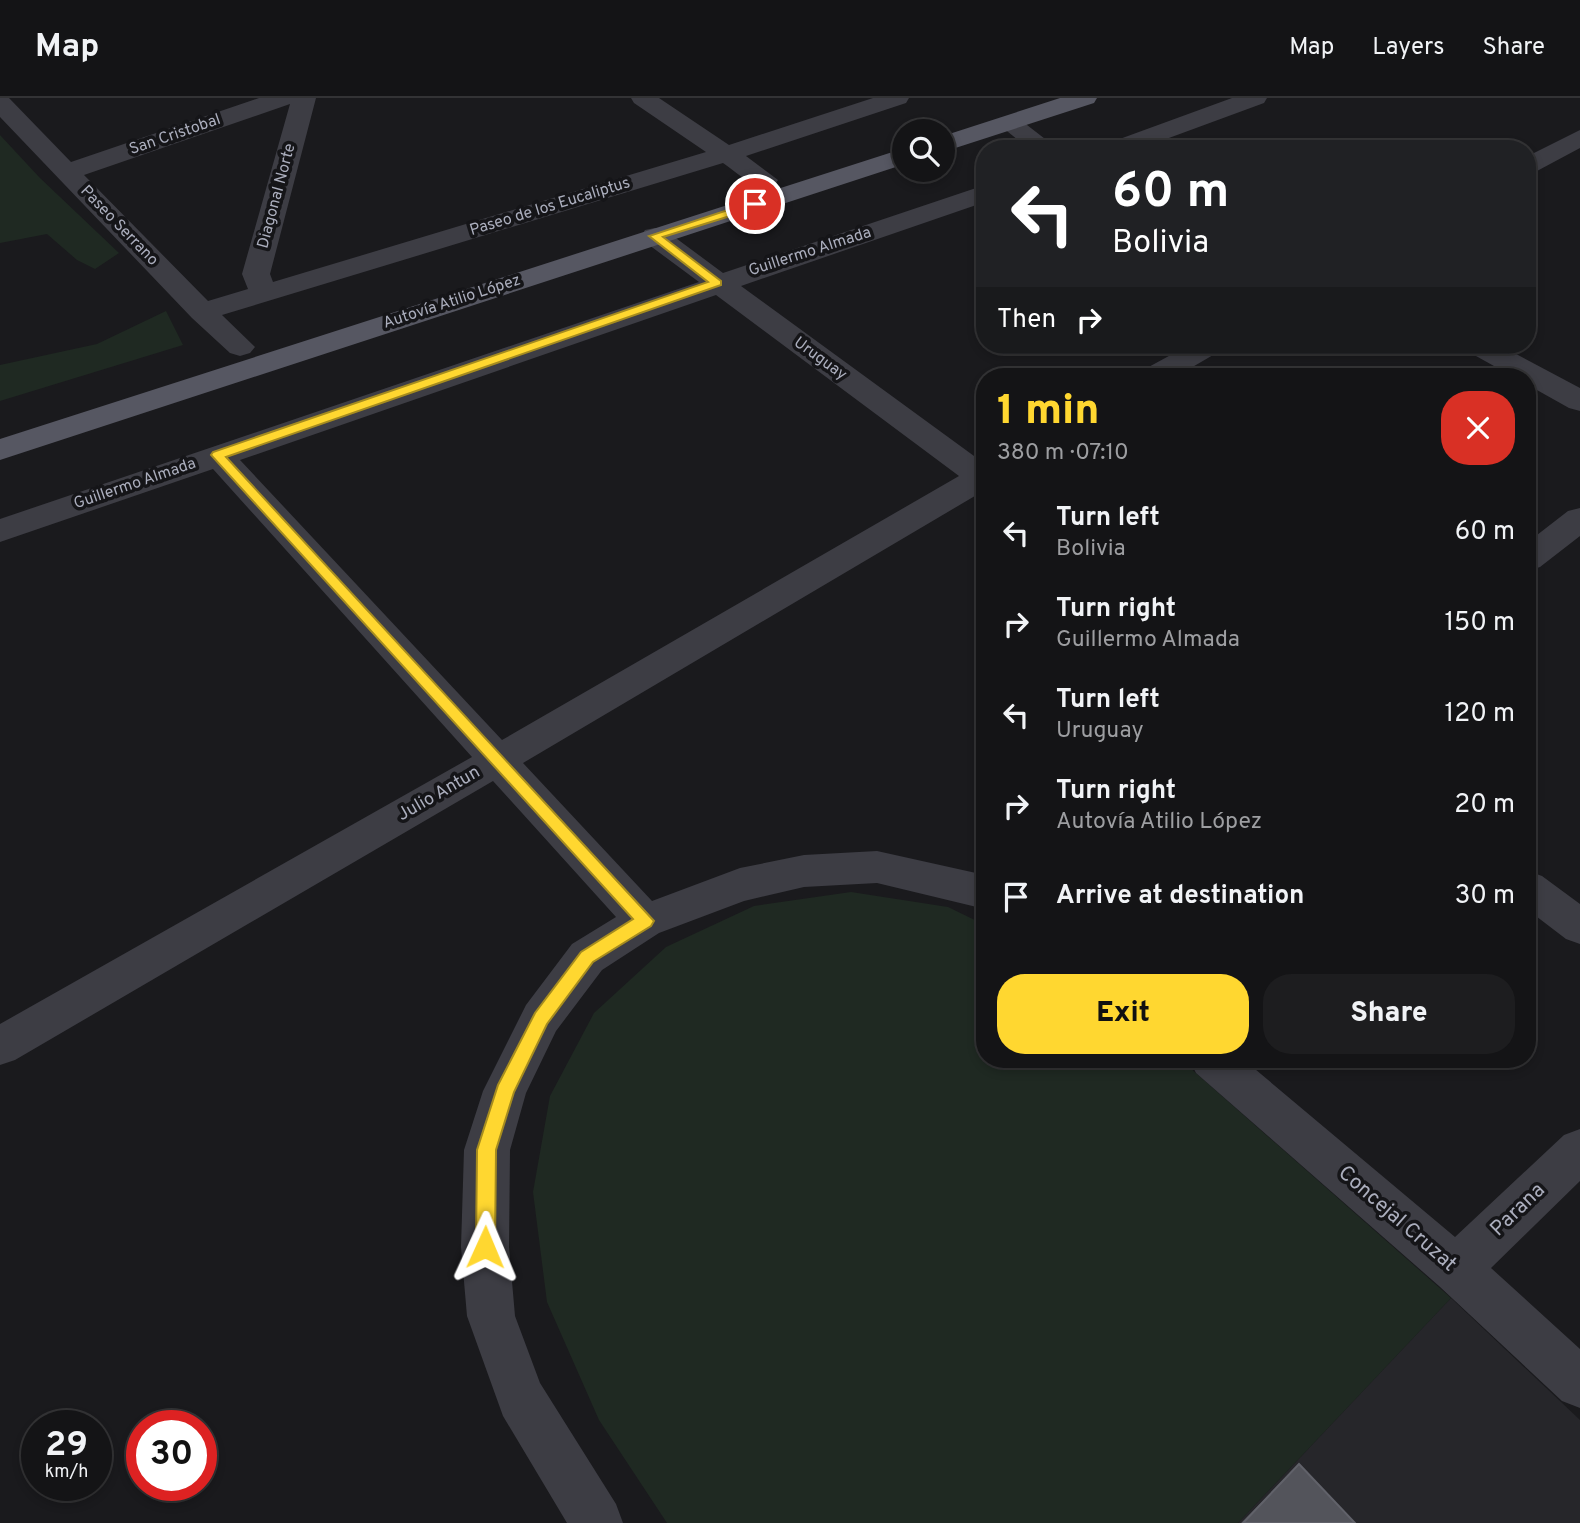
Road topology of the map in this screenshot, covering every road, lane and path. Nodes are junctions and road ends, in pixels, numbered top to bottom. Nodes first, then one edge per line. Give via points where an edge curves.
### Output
1 (283, 98) edge
2 (304, 98) edge
3 (643, 98) edge
4 (897, 98) edge
5 (1023, 98) edge
6 (1085, 98) edge
7 (1255, 98) edge
8 (0, 103) edge
9 (955, 120) edge
10 (1009, 123) junction
11 (1580, 138) edge
12 (892, 140) edge
13 (955, 140) edge
14 (1033, 140) edge
15 (1140, 140) edge
16 (726, 153) junction
17 (892, 160) edge
18 (1536, 162) edge
19 (67, 172) junction
20 (765, 180) junction
21 (976, 196) edge
22 (655, 236) junction
23 (716, 283) junction
24 (263, 293) junction
25 (202, 312) junction
26 (240, 346) junction
27 (1194, 354) edge
28 (1494, 354) edge
29 (1170, 368) edge
30 (1519, 368) edge
31 (1536, 377) edge
32 (1580, 401) edge
33 (0, 424) edge
34 (0, 450) edge
35 (218, 455) junction
36 (976, 471) edge
37 (976, 482) edge
38 (1580, 519) edge
39 (0, 531) edge
40 (1536, 553) edge
41 (498, 761) junction
42 (976, 890) edge
43 (1536, 894) edge
44 (645, 921) junction
45 (1580, 927) edge
46 (0, 1046) edge
47 (1222, 1068) edge
48 (1580, 1150) edge
49 (1456, 1269) junction
50 (1580, 1383) edge
51 (597, 1523) edge

1 - 19 street, San Cristobal
2 - 24 street, Diagonal Norte via 256,274
3 - 16 street
4 - 16 street, Paseo de los Eucaliptus
5 - 9 main road
6 - 10 main road
7 - 15 street
8 - 19 street, Paseo Serrano
10 - 13 main road
10 - 14 street
11 - 18 street
12 - 20 main road, Autovía Atilio López
16 - 20 street
16 - 24 street, Paseo de los Eucaliptus
17 - 22 main road, Autovía Atilio López
19 - 25 street, Paseo Serrano
20 - 26 main road, Autovía Atilio López
21 - 23 street, Guillermo Almada
22 - 23 street, Uruguay
22 - 34 main road, Autovía Atilio López
23 - 35 street, Guillermo Almada
23 - 36 street, Uruguay
24 - 25 street, Paseo de los Eucaliptus
25 - 26 street, Paseo Serrano
26 - 33 main road, Autovía Atilio López
27 - 29 street
28 - 30 street
31 - 32 street
35 - 39 street, Guillermo Almada
35 - 41 street
37 - 41 street, Julio Antun
38 - 40 street
41 - 44 street
41 - 46 street, Julio Antun
42 - 44 street via 877,867 804,871 740,885
43 - 45 street
44 - 51 street via 587,957 541,1018 505,1091 486,1150 485,1247 491,1316 521,1398
47 - 49 street, Concejal Cruzat
48 - 49 street, Parana
49 - 50 street, Concejal Cruzat

